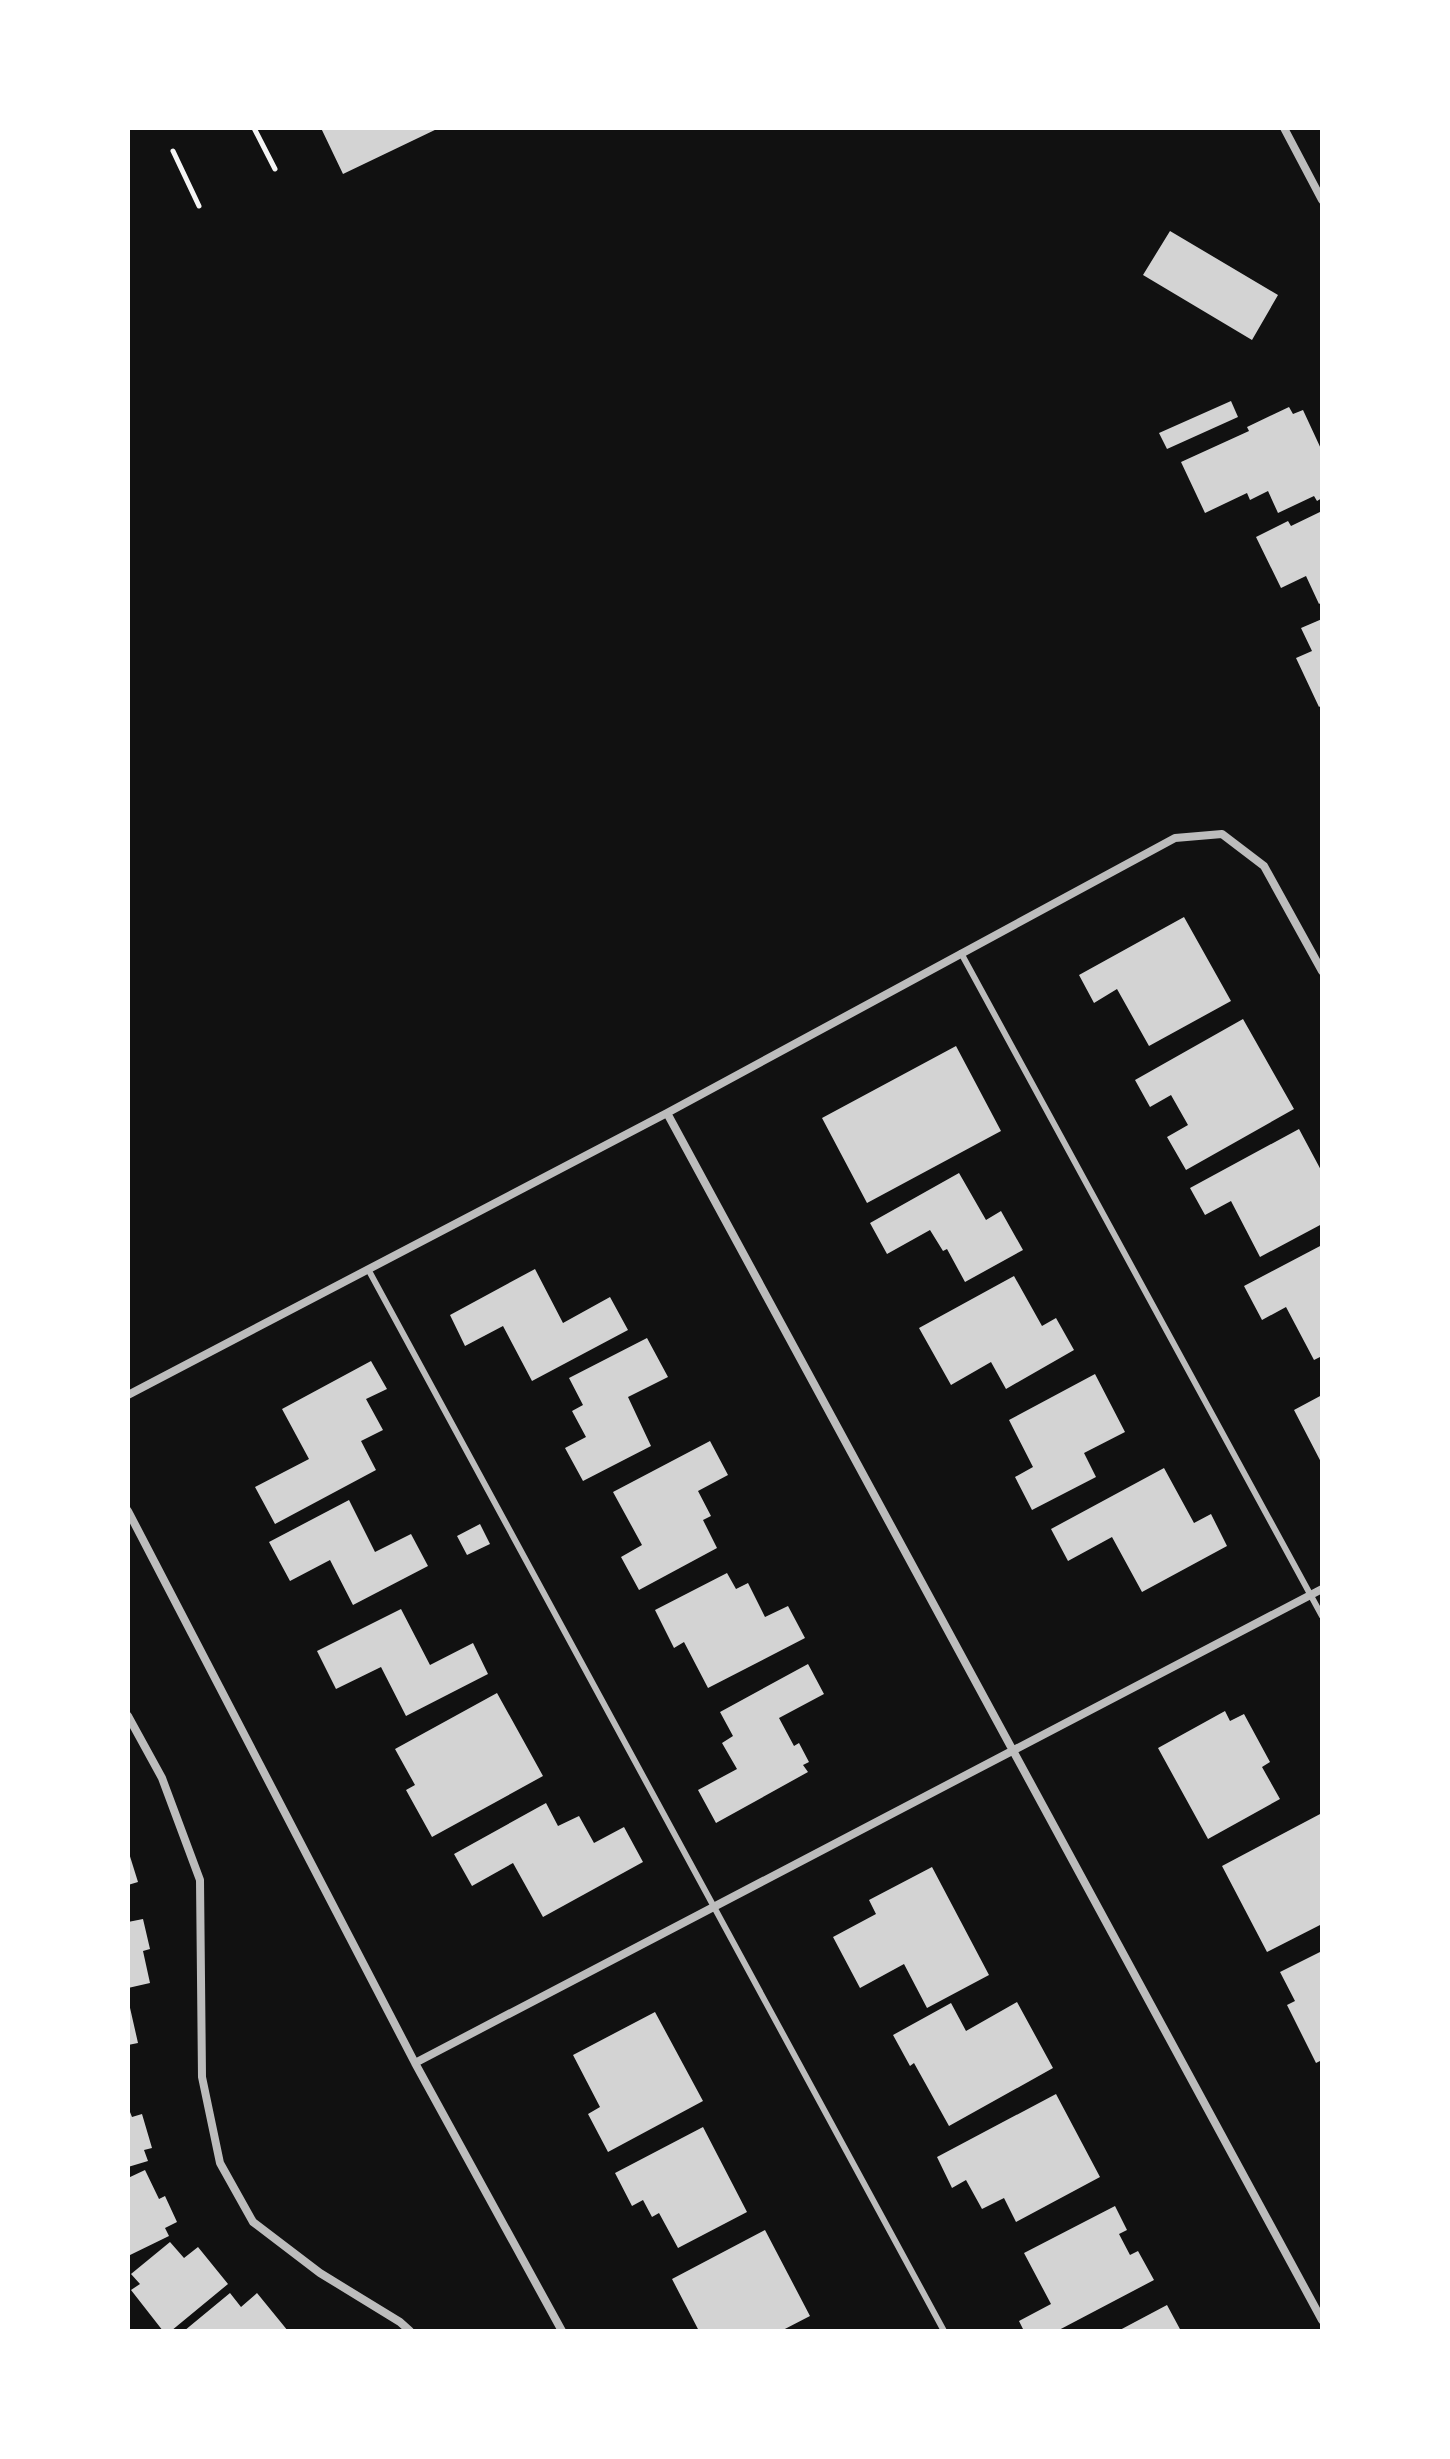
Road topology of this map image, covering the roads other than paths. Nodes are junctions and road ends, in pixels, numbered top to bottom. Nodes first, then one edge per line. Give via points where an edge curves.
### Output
1 (1284, 128) edge
2 (1322, 200) edge
3 (961, 953) junction
4 (1322, 971) edge
5 (667, 1113) junction
6 (368, 1269) junction
7 (128, 1395) edge
8 (128, 1511) edge
9 (1322, 1589) edge
10 (1311, 1595) junction
11 (1322, 1616) edge
12 (128, 1716) edge
13 (1015, 1752) junction
14 (715, 1908) junction
15 (415, 2063) junction
16 (1322, 2320) edge
17 (410, 2331) edge
18 (562, 2331) edge
19 (944, 2331) edge

1 - 2 street
3 - 4 street via 1175,838 1222,834 1264,866
3 - 5 street
3 - 10 lane
5 - 6 street
5 - 13 street
6 - 7 street
6 - 14 lane
8 - 15 street
9 - 10 street
10 - 11 lane
10 - 13 street
12 - 17 street via 162,1778 200,1880 202,2077 220,2163 253,2222
13 - 14 street
13 - 16 street
14 - 15 street
14 - 19 lane
15 - 18 street

